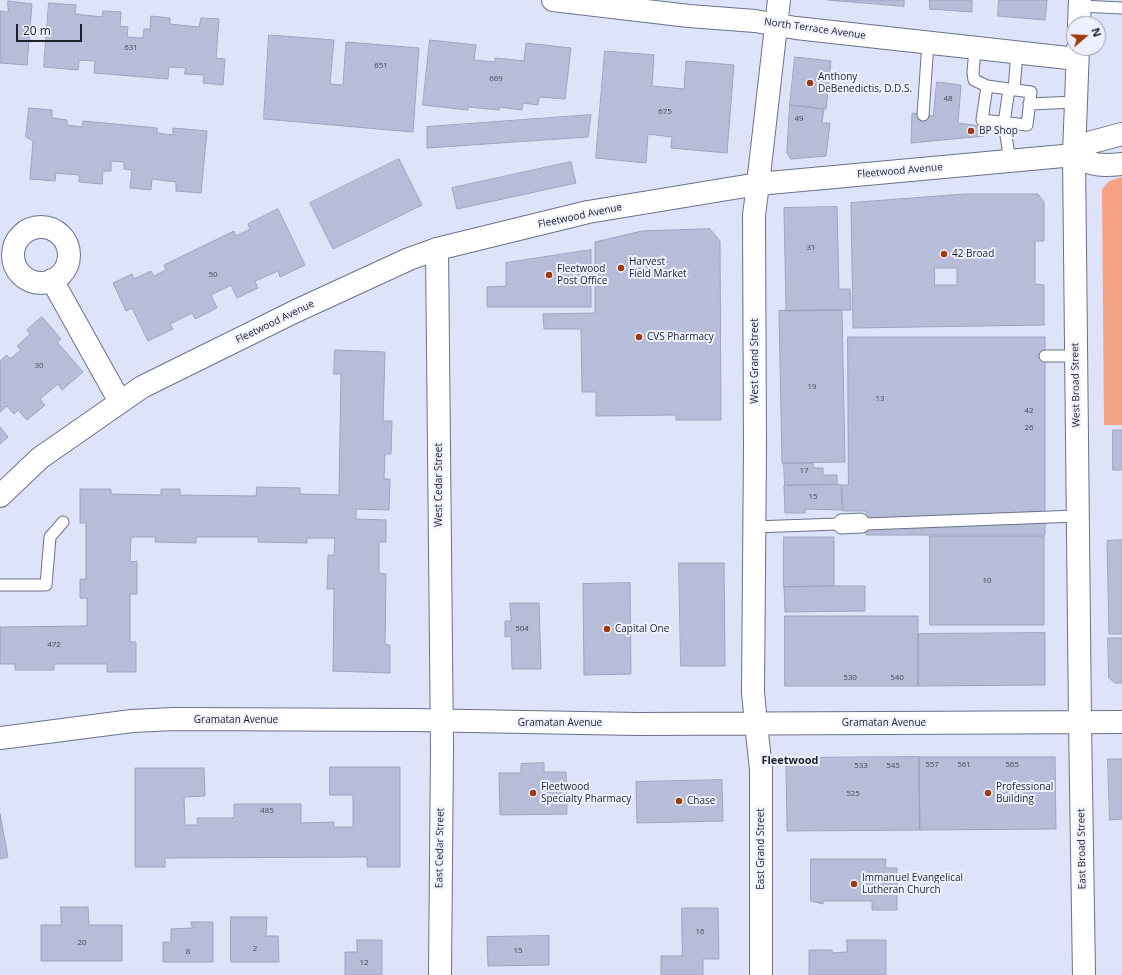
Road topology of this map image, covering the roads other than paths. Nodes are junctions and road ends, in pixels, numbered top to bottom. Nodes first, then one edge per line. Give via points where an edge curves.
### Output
1 (553, 0) edge
2 (779, 0) edge
3 (1122, 8) edge
4 (1080, 10) edge
5 (776, 24) junction
6 (928, 43) junction
7 (975, 48) junction
8 (1017, 52) junction
9 (1066, 54) edge
10 (1077, 56) edge
11 (987, 86) junction
12 (1011, 89) junction
13 (1076, 102) junction
14 (1029, 104) junction
15 (923, 115) dead end
16 (1004, 123) junction
17 (1122, 134) edge
18 (1074, 155) junction
19 (1010, 161) junction
20 (1122, 164) edge
21 (758, 184) junction
22 (437, 249) junction
23 (52, 280) dead end
24 (1045, 356) dead end
25 (1076, 356) junction
26 (120, 402) junction
27 (0, 496) edge
28 (1077, 516) junction
29 (63, 522) dead end
30 (754, 527) junction
31 (0, 585) edge
32 (441, 721) junction
33 (1080, 722) junction
34 (1122, 722) edge
35 (756, 724) junction
36 (0, 738) edge
37 (440, 975) edge
38 (761, 975) edge
39 (1084, 975) edge

1 - 5 main road, North Terrace Avenue
2 - 5 main road, West Grand Street
3 - 4 lane
5 - 6 main road, North Terrace Avenue
5 - 21 main road, West Grand Street
6 - 7 main road, North Terrace Avenue
6 - 15 lane
7 - 8 main road, North Terrace Avenue
7 - 11 lane via 974,80
8 - 9 main road, North Terrace Avenue
8 - 12 lane
10 - 13 main road, West Broad Street
11 - 12 lane
11 - 16 lane via 982,120
12 - 14 lane via 1031,92
12 - 16 lane
13 - 14 lane
13 - 18 main road, West Broad Street
14 - 16 lane via 1027,125
16 - 19 lane
17 - 18 main road via 1092,142
18 - 19 main road, Fleetwood Avenue
18 - 20 main road via 1099,166
18 - 25 main road, West Broad Street
19 - 21 main road, Fleetwood Avenue
21 - 22 main road, Fleetwood Avenue via 588,212
21 - 30 main road, West Grand Street via 754,215
22 - 26 main road, Fleetwood Avenue via 409,259 296,311 142,387
22 - 32 main road, West Cedar Street
23 - 26 main road
24 - 25 lane
25 - 28 main road, West Broad Street
26 - 27 main road, Fleetwood Avenue via 40,458
28 - 30 lane via 866,524 862,519 841,520 837,524
28 - 33 main road, West Broad Street
29 - 31 lane via 50,537 46,585
30 - 35 main road, West Grand Street via 753,692
32 - 35 main road, Gramatan Avenue
32 - 36 main road, Gramatan Avenue via 174,719 132,721
32 - 37 main road, East Cedar Street
33 - 34 main road, Gramatan Avenue
33 - 35 main road, Gramatan Avenue
33 - 39 main road, East Broad Street
35 - 38 main road, East Grand Street via 761,769

